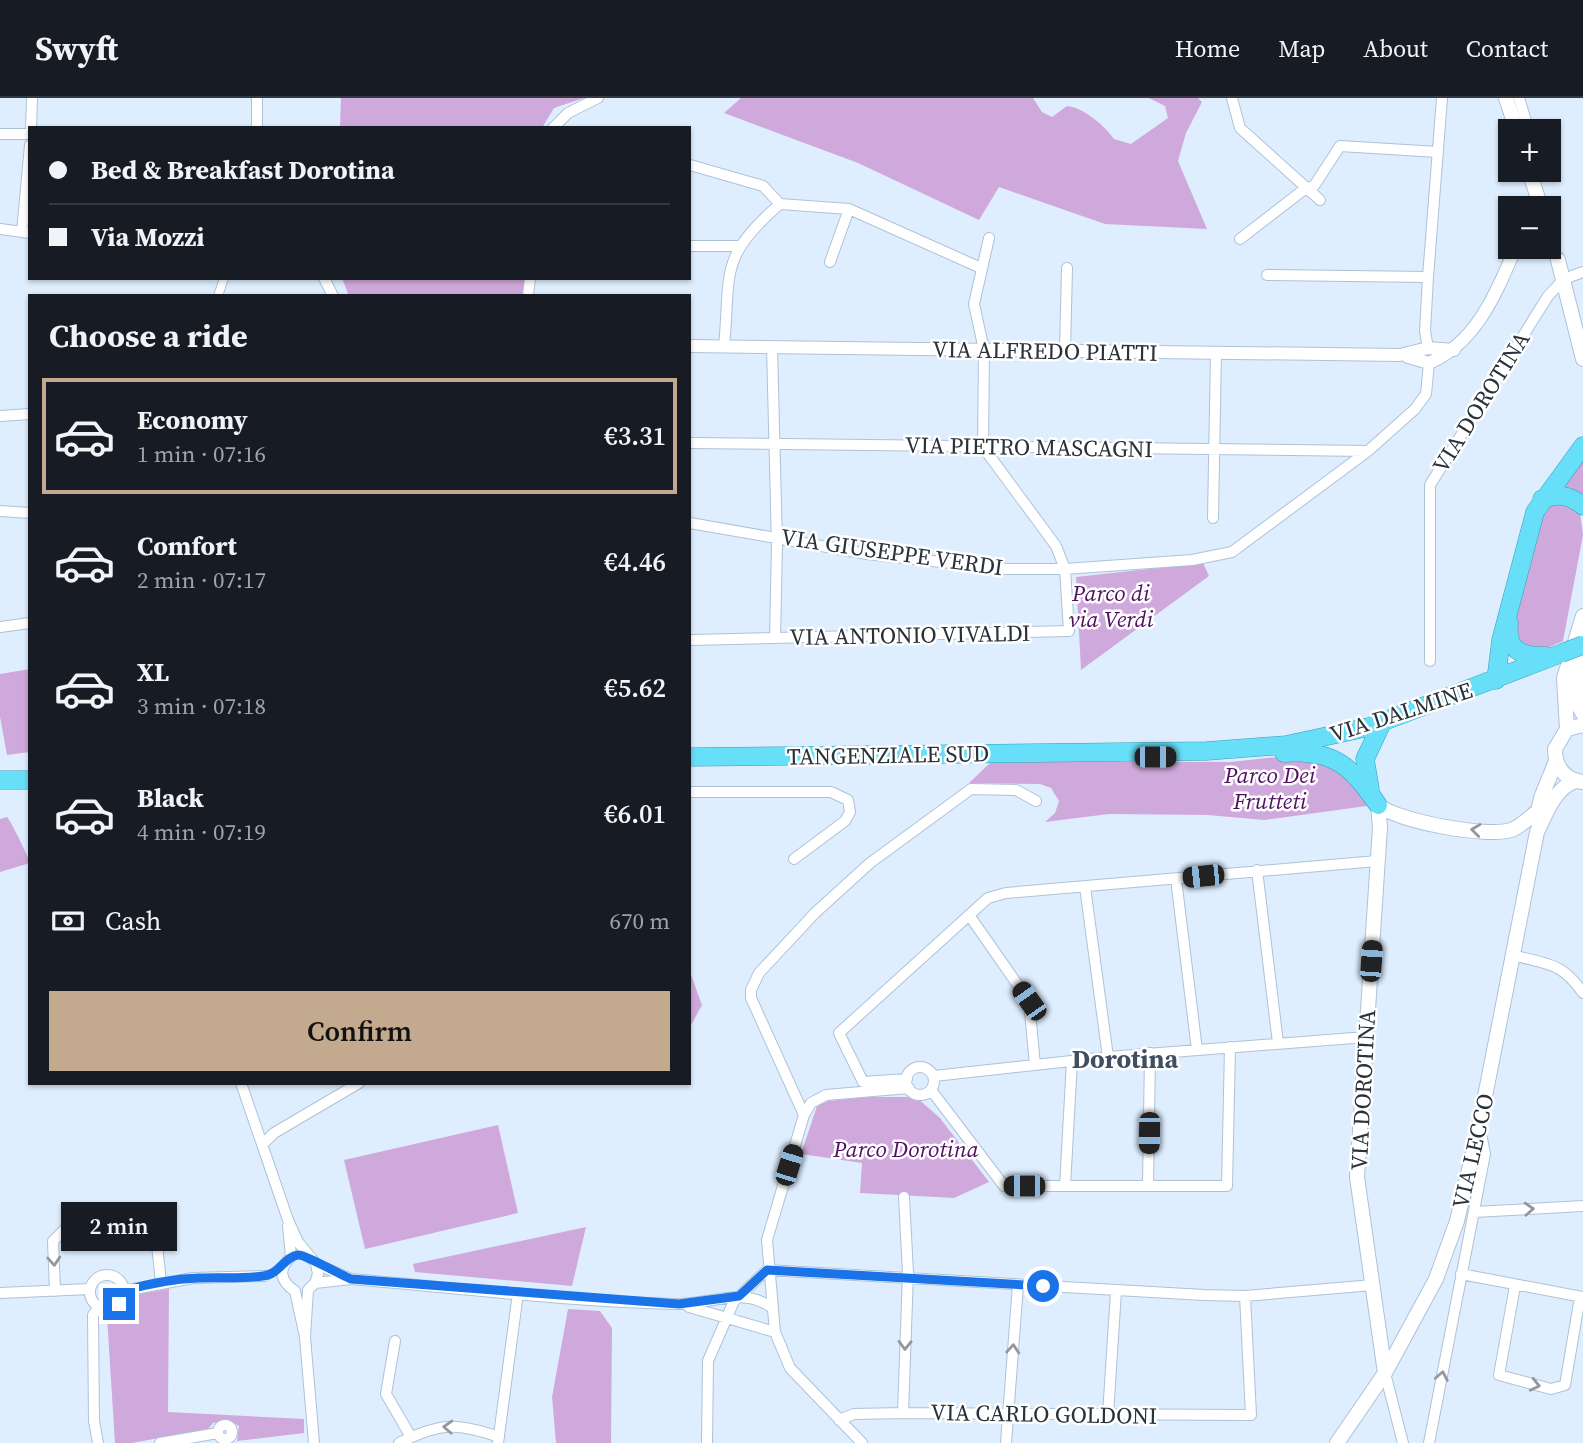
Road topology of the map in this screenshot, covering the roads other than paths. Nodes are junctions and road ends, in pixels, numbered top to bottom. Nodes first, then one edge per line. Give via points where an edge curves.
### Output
1 (32, 98) edge
2 (257, 98) edge
3 (598, 98) edge
4 (1232, 98) edge
5 (1442, 98) edge
6 (1506, 98) edge
7 (1519, 98) edge
8 (1513, 119) edge
9 (1525, 119) edge
10 (31, 126) edge
11 (257, 126) edge
12 (555, 126) edge
13 (0, 134) edge
14 (28, 134) edge
15 (1438, 152) junction
16 (691, 165) edge
17 (1533, 182) edge
18 (28, 188) edge
19 (1306, 188) junction
20 (1536, 192) junction
21 (1534, 196) edge
22 (1537, 196) edge
23 (1320, 200) dead end
24 (780, 204) junction
25 (849, 209) junction
26 (0, 229) edge
27 (26, 232) edge
28 (989, 238) dead end
29 (1240, 239) dead end
30 (691, 246) edge
31 (738, 246) junction
32 (1511, 259) edge
33 (1558, 260) tunnel mouth
34 (830, 262) dead end
35 (981, 268) junction
36 (1067, 268) dead end
37 (1583, 272) edge
38 (1267, 275) dead end
39 (1428, 277) junction
40 (1564, 279) junction
41 (691, 346) edge
42 (724, 347) junction
43 (772, 347) junction
44 (985, 350) junction
45 (1065, 351) junction
46 (1216, 352) junction
47 (1428, 355) junction
48 (1583, 359) edge
49 (28, 414) edge
50 (0, 416) edge
51 (691, 443) edge
52 (774, 443) junction
53 (1583, 446) edge
54 (983, 447) junction
55 (1214, 449) junction
56 (1368, 451) junction
57 (1542, 499) junction
58 (1583, 506) edge
59 (0, 511) edge
60 (28, 513) edge
61 (1213, 518) dead end
62 (691, 523) edge
63 (776, 537) junction
64 (1065, 569) junction
65 (1510, 607) junction
66 (1583, 617) edge
67 (28, 623) edge
68 (0, 627) edge
69 (775, 638) junction
70 (691, 640) edge
71 (1583, 645) edge
72 (1558, 654) junction
73 (1430, 661) dead end
74 (1496, 680) junction
75 (1583, 714) edge
76 (1382, 723) junction
77 (1583, 726) edge
78 (1567, 729) junction
79 (1087, 753) junction
80 (691, 757) edge
81 (1556, 761) junction
82 (0, 768) edge
83 (28, 768) edge
84 (0, 780) edge
85 (28, 780) edge
86 (1580, 781) edge
87 (691, 792) edge
88 (1036, 801) dead end
89 (1378, 805) junction
90 (1538, 811) junction
91 (1537, 832) junction
92 (794, 859) dead end
93 (1377, 861) junction
94 (1256, 870) junction
95 (1177, 879) junction
96 (1085, 887) junction
97 (969, 915) junction
98 (1513, 955) junction
99 (1583, 993) edge
100 (1366, 1037) junction
101 (1278, 1043) junction
102 (1230, 1047) junction
103 (1197, 1050) junction
104 (1150, 1054) junction
105 (1108, 1057) junction
106 (1072, 1060) junction
107 (1035, 1065) junction
108 (933, 1076) junction
109 (908, 1084) junction
110 (242, 1085) edge
111 (356, 1085) edge
112 (931, 1090) junction
113 (804, 1115) junction
114 (1479, 1126) junction
115 (263, 1144) junction
116 (1065, 1186) junction
117 (1148, 1186) junction
118 (904, 1196) dead end
119 (1583, 1206) edge
120 (1474, 1212) junction
121 (288, 1220) junction
122 (290, 1257) junction
123 (314, 1261) junction
124 (282, 1268) junction
125 (767, 1270) junction
126 (1461, 1274) junction
127 (265, 1276) junction
128 (907, 1278) junction
129 (351, 1279) junction
130 (161, 1282) junction
131 (284, 1282) junction
132 (1018, 1285) junction
133 (1373, 1285) junction
134 (312, 1286) junction
135 (1514, 1286) junction
136 (85, 1289) junction
137 (55, 1291) junction
138 (123, 1291) junction
139 (295, 1291) junction
140 (1116, 1291) junction
141 (0, 1293) edge
142 (519, 1293) junction
143 (739, 1296) junction
144 (1245, 1296) junction
145 (1581, 1297) edge
146 (679, 1304) junction
147 (99, 1307) junction
148 (771, 1307) junction
149 (729, 1319) junction
150 (775, 1332) junction
151 (304, 1337) junction
152 (395, 1341) dead end
153 (1385, 1373) junction
154 (903, 1413) junction
155 (1009, 1413) junction
156 (1108, 1415) junction
157 (839, 1420) junction
158 (411, 1437) junction
159 (223, 1438) edge
160 (498, 1440) edge
161 (98, 1443) edge
162 (160, 1443) edge
163 (314, 1443) edge
164 (399, 1443) edge
165 (707, 1443) edge
166 (862, 1443) edge
167 (1006, 1443) edge
168 (1337, 1443) edge
169 (1403, 1443) edge
170 (1429, 1443) edge

1 - 10 street
2 - 11 street
3 - 12 street via 568,113
4 - 19 street via 1240,128
5 - 15 street, VIA GIUSEPPE VERDI
6 - 8 main road
7 - 9 street
13 - 14 street
15 - 19 street via 1340,146 1314,186
15 - 39 street, VIA GIUSEPPE VERDI
16 - 24 street via 763,186
17 - 20 main road
18 - 27 street
19 - 23 street
19 - 29 street
20 - 21 street
20 - 22 main road
24 - 25 street
24 - 31 street
25 - 34 street
25 - 35 street
26 - 27 street
28 - 35 street
30 - 31 street
31 - 42 street via 727,280
32 - 47 street, VIA ALFREDO PIATTI via 1495,296 1454,350
33 - 40 main road
35 - 44 street via 975,313
36 - 45 street
37 - 40 street
38 - 39 street
39 - 47 street, VIA GIUSEPPE VERDI
40 - 48 main road
40 - 73 street, VIA DOROTINA via 1548,296 1430,485
41 - 42 street, VIA ALFREDO PIATTI
42 - 43 street, VIA ALFREDO PIATTI
43 - 44 street, VIA ALFREDO PIATTI
43 - 52 street
44 - 45 street, VIA ALFREDO PIATTI
44 - 54 street
45 - 46 street, VIA ALFREDO PIATTI
46 - 47 street, VIA ALFREDO PIATTI
46 - 55 street
47 - 56 street, VIA GIUSEPPE VERDI via 1423,400
49 - 50 street
51 - 52 street, VIA PIETRO MASCAGNI
52 - 54 street, VIA PIETRO MASCAGNI
52 - 63 street
53 - 57 highway
54 - 55 street, VIA PIETRO MASCAGNI
54 - 64 street via 1056,546
55 - 56 street, VIA PIETRO MASCAGNI
55 - 61 street
56 - 64 street, VIA GIUSEPPE VERDI via 1232,552
57 - 58 highway via 1558,495
57 - 65 highway
59 - 60 street
62 - 63 street, VIA GIUSEPPE VERDI
63 - 64 street, VIA GIUSEPPE VERDI via 938,563
63 - 69 street
64 - 69 street, VIA ANTONIO VIVALDI via 1069,631
65 - 72 highway via 1508,634 1516,651 1527,656
65 - 74 highway via 1500,640
66 - 75 main road via 1576,675
66 - 78 main road via 1564,678
67 - 68 street
69 - 70 street, VIA ANTONIO VIVALDI
71 - 72 highway, VIA DALMINE, bridge
72 - 74 highway, VIA DALMINE
74 - 76 highway, VIA DALMINE
76 - 79 highway, VIA DALMINE via 1286,745
76 - 89 highway via 1365,759 1368,784
77 - 78 main road
78 - 81 main road, VIA LECCO via 1556,744
79 - 80 highway, TANGENZIALE SUD
79 - 89 highway via 1220,758 1306,752 1341,762
81 - 86 main road via 1561,771
81 - 90 main road, VIA LECCO
82 - 83 highway
84 - 85 highway
86 - 91 main road, VIA LECCO via 1569,783 1552,802
87 - 92 street via 831,792 848,800 850,813 845,821
88 - 113 street via 1016,790 971,789 870,863 814,913 759,972 751,998
90 -> 89 main road via 1512,830 1498,832 1414,822
89 - 93 main road, VIA DOROTINA
90 - 91 main road, VIA LECCO
91 - 98 main road, VIA LECCO
93 - 94 street
93 - 100 main road, VIA DOROTINA
94 - 95 street
94 - 101 street
95 - 96 street
95 - 103 street
96 - 97 street via 997,895
96 - 105 street
97 - 107 street via 1029,1001
97 - 109 street via 839,1033 863,1082
98 - 99 street via 1555,964
98 - 114 main road, VIA LECCO
100 - 101 street
100 - 133 main road, VIA DOROTINA via 1357,1177
101 - 102 street
102 - 103 street
102 - 117 street via 1227,1186
103 - 104 street
104 - 105 street
104 - 117 street
105 - 106 street
106 - 107 street
106 - 116 street
107 - 108 street
108 - 109 street via 917,1067
108 - 112 street
109 - 112 street via 920,1095
109 - 113 street via 826,1095 811,1103
110 - 115 street
111 - 115 street
112 - 116 street via 1004,1186
113 - 125 street via 767,1240
114 - 120 street via 1485,1154
114 - 153 main road, VIA LECCO via 1457,1221 1436,1279
115 - 121 street
116 - 117 street
118 - 128 street
120 -> 119 street
120 - 126 street
121 - 122 street
121 - 123 street
122 - 123 street
122 - 124 street
123 - 129 street
123 - 134 street via 318,1274
124 - 127 street
124 - 131 street
125 - 128 street
125 - 143 street
125 - 148 street
126 - 135 street
170 -> 126 street
127 - 130 street
127 - 131 street
128 - 132 street
128 -> 154 street
129 - 134 street
129 - 142 street
130 -> 137 street via 156,1236 133,1215 79,1215 53,1241
130 - 138 street
131 - 139 street
132 - 140 street
155 -> 132 street
133 - 144 street
133 - 153 main road, VIA DOROTINA
134 - 139 street
134 - 151 street
135 - 145 street
135 -> 145 street via 1499,1375 1551,1389 1565,1385
136 - 137 street
136 - 138 street via 108,1276 119,1281
136 - 147 street
137 - 141 street
138 - 147 street via 115,1307
139 - 151 street
140 - 144 street
140 - 156 street
142 - 146 street
142 - 160 street
143 - 146 street
143 - 148 street
143 - 149 street
144 - 156 street, VIA CARLO GOLDONI via 1251,1415
146 - 149 street
147 - 161 street via 93,1315
148 - 150 street
149 - 150 street
149 - 165 street via 708,1361
150 - 157 street via 790,1368
151 - 163 street
152 - 158 street via 386,1394
153 - 168 main road, VIA LECCO
153 - 169 street
154 - 155 street, VIA CARLO GOLDONI
154 - 157 street, VIA CARLO GOLDONI via 854,1414
155 - 156 street, VIA CARLO GOLDONI
155 - 167 street
157 - 166 street
160 -> 158 street via 445,1425
158 - 164 street
159 - 162 street

